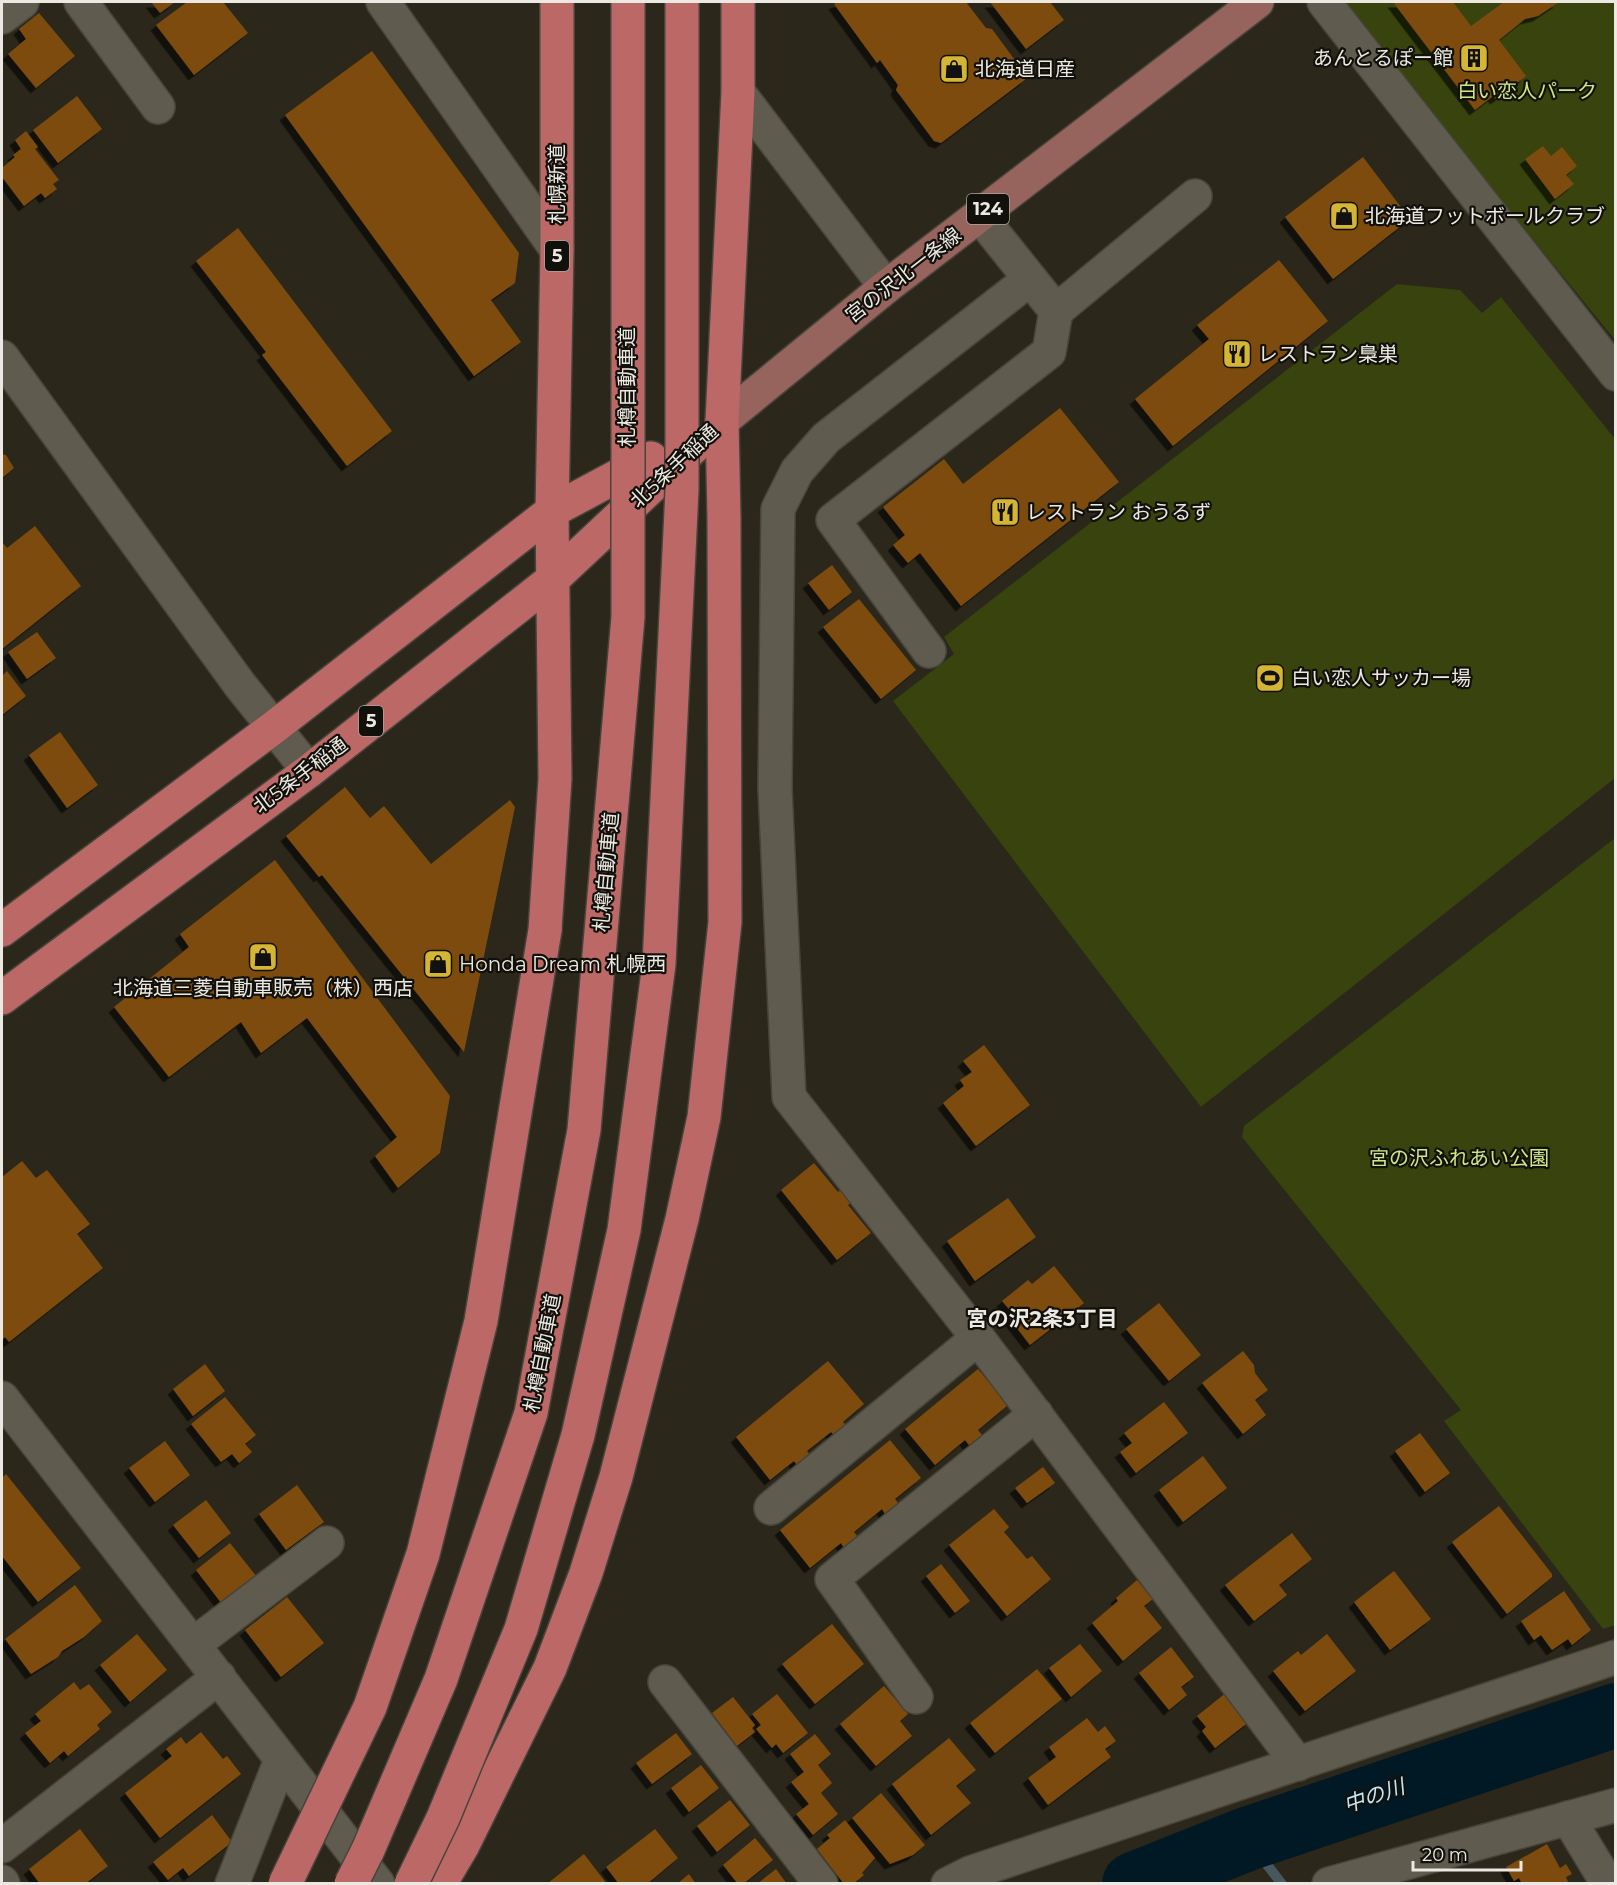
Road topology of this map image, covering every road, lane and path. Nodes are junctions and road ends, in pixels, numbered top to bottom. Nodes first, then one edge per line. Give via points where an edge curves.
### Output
1 (22, 2) edge
2 (81, 2) edge
3 (383, 2) edge
4 (557, 2) edge
5 (628, 2) edge
6 (682, 2) edge
7 (738, 2) edge
8 (1257, 2) edge
9 (1324, 2) edge
10 (2, 17) edge
11 (738, 92) junction
12 (158, 107) dead end
13 (1195, 196) dead end
14 (979, 215) junction
15 (557, 250) junction
16 (1030, 279) junction
17 (886, 287) junction
18 (1056, 311) junction
19 (2, 357) edge
20 (1616, 374) edge
21 (722, 421) junction
22 (552, 511) junction
23 (553, 579) junction
24 (928, 651) dead end
25 (273, 728) junction
26 (309, 771) junction
27 (2, 930) edge
28 (2, 998) edge
29 (978, 1338) junction
30 (2, 1398) edge
31 (1036, 1414) junction
32 (771, 1508) dead end
33 (327, 1543) dead end
34 (194, 1644) junction
35 (1616, 1657) edge
36 (219, 1677) junction
37 (665, 1682) dead end
38 (916, 1697) dead end
39 (281, 1760) junction
40 (1299, 1764) junction
41 (1616, 1804) edge
42 (1568, 1818) junction
43 (2, 1845) edge
44 (1330, 1883) edge
45 (232, 1884) edge
46 (285, 1884) edge
47 (351, 1884) edge
48 (378, 1884) edge
49 (411, 1884) edge
50 (440, 1884) edge
51 (821, 1884) edge
52 (948, 1884) edge
53 (1608, 1884) edge

1 - 10 street
2 - 12 street
3 - 15 street
4 - 15 highway, 札幌新道 / 5
5 - 47 highway, 札樽自動車道, bridge via 628,617 584,1130 531,1413 441,1679
6 - 49 highway, bridge via 682,490 659,964 624,1230 578,1435 521,1629 443,1818
7 - 11 highway
8 - 14 main road, 宮の沢北一条線 / 124
9 - 20 street
11 - 17 street
11 - 21 highway
13 - 18 street
14 - 16 street
14 - 17 main road, 宮の沢北一条線 / 124
15 - 22 highway, 札幌新道 / 5
16 - 18 street
16 - 29 street via 826,438 797,471 778,509 775,788 789,1096
17 - 21 main road, 宮の沢北一条線 / 124
18 - 24 street via 1049,352 833,520
19 - 25 street
21 - 22 highway
21 - 23 highway, 北5条手稲通 / 5
21 - 50 highway via 724,922 704,1117 616,1477 585,1573 550,1668
22 - 23 highway, 5
22 - 25 highway
23 - 26 highway, 北5条手稲通 / 5
23 - 46 highway, bridge via 555,779 545,930 481,1321 423,1554 370,1707
25 - 26 street
25 - 27 highway
26 - 28 highway, 北5条手稲通 / 5
29 - 31 street
29 - 32 street
30 - 34 street
31 - 38 street via 832,1579
31 - 40 street
33 - 34 street
34 - 36 street
35 - 40 street
36 - 39 street
36 - 43 street
37 - 51 street
39 - 45 street
39 - 48 street
40 - 52 street via 970,1873
41 - 42 street
42 - 44 street
42 - 53 street

